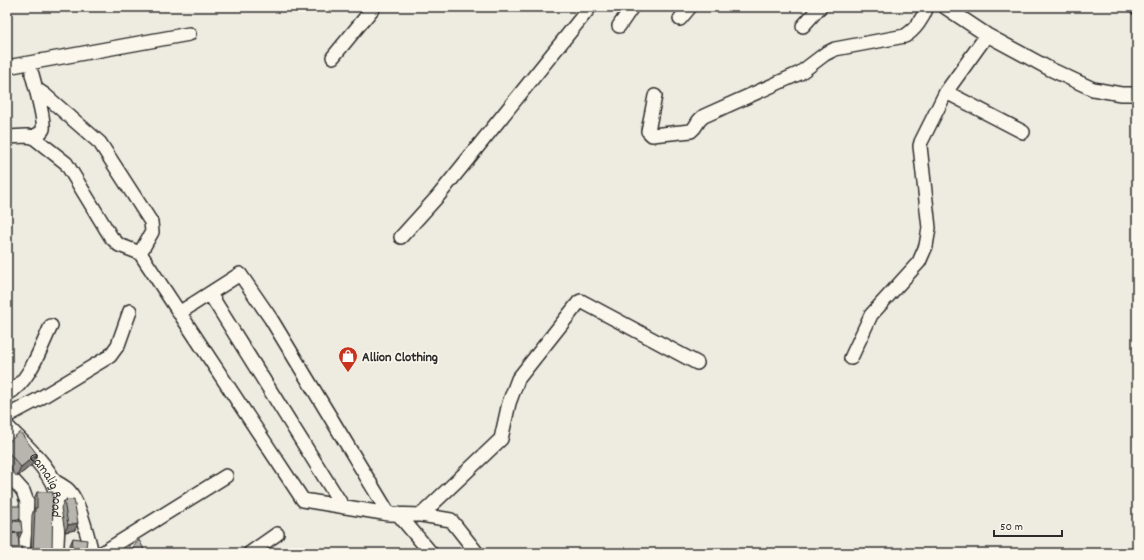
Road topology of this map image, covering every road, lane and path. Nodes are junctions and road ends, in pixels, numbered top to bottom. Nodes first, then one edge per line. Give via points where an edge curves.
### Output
1 (374, 7) edge
2 (590, 7) edge
3 (632, 7) edge
4 (690, 7) edge
5 (820, 7) edge
6 (927, 7) edge
7 (945, 7) edge
8 (680, 19) dead end
9 (619, 26) dead end
10 (803, 26) dead end
11 (189, 34) dead end
12 (987, 35) junction
13 (333, 57) dead end
14 (7, 67) edge
15 (32, 74) dead end
16 (36, 89) junction
17 (946, 92) junction
18 (1137, 94) edge
19 (655, 96) dead end
20 (1023, 132) dead end
21 (7, 137) edge
22 (33, 137) junction
23 (401, 237) dead end
24 (140, 253) junction
25 (210, 294) junction
26 (130, 311) dead end
27 (179, 313) junction
28 (52, 326) dead end
29 (851, 358) dead end
30 (697, 363) dead end
31 (7, 394) edge
32 (7, 416) edge
33 (7, 428) edge
34 (7, 473) edge
35 (226, 476) dead end
36 (54, 481) junction
37 (343, 507) junction
38 (393, 514) junction
39 (421, 515) junction
40 (277, 534) dead end
41 (22, 553) edge
42 (55, 553) edge
43 (92, 553) edge
44 (102, 553) edge
45 (250, 553) edge
46 (431, 553) edge
47 (477, 553) edge

1 - 13 street
2 - 23 street via 439,195
3 - 9 street
4 - 8 street
5 - 10 street
6 - 19 street via 912,32 905,36 835,49 800,74 704,116 691,131 652,135 648,131
7 - 12 street
11 - 14 street
12 - 17 street
12 - 18 street via 1093,89
15 - 16 street
16 - 22 street via 43,128
16 - 24 street via 100,144 151,222 152,232
17 - 20 street
17 - 29 street via 920,146 929,228 926,246 919,262 871,315
21 - 22 street
22 - 24 street via 66,163 111,237 119,245
24 - 27 street
25 - 27 street
25 - 37 street
25 - 38 street via 240,274
26 - 32 street via 118,345 110,356
27 - 37 street via 303,500
28 - 31 street via 26,377
30 - 39 street via 579,302 518,379 501,439
33 - 36 main road, Camalig Road
34 - 41 street via 23,492 27,502
35 - 44 street
36 - 42 main road, Camalig Road via 58,496
36 - 43 street via 68,489 73,497 83,519
37 - 38 street
38 - 39 street
38 - 46 street
39 - 47 street via 450,520
40 - 45 street

